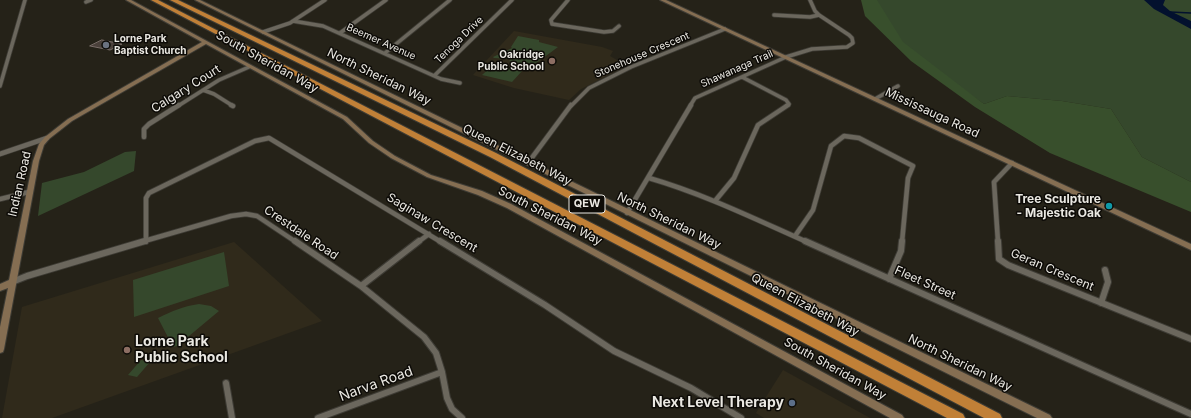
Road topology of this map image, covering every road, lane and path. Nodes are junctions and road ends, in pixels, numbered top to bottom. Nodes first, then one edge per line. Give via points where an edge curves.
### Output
1 (25, 0) edge
2 (91, 0) edge
3 (128, 0) edge
4 (154, 0) edge
5 (173, 0) edge
6 (197, 0) edge
7 (325, 0) edge
8 (386, 0) edge
9 (450, 0) edge
10 (512, 0) edge
11 (568, 0) edge
12 (662, 0) edge
13 (810, 0) edge
14 (86, 2) dead end
15 (774, 15) dead end
16 (819, 15) junction
17 (293, 21) junction
18 (619, 26) dead end
19 (724, 29) junction
20 (263, 32) junction
21 (340, 33) junction
22 (206, 42) junction
23 (385, 54) junction
24 (786, 57) junction
25 (249, 67) junction
26 (2, 71) edge
27 (435, 75) junction
28 (742, 77) junction
29 (460, 83) dead end
30 (0, 86) edge
31 (898, 86) dead end
32 (203, 90) junction
33 (875, 99) junction
34 (233, 106) dead end
35 (144, 137) dead end
36 (47, 138) junction
37 (0, 154) edge
38 (528, 163) junction
39 (1012, 163) junction
40 (649, 178) junction
41 (29, 192) junction
42 (0, 199) edge
43 (715, 201) junction
44 (627, 213) junction
45 (429, 234) junction
46 (795, 236) junction
47 (146, 242) junction
48 (1191, 247) edge
49 (1105, 270) dead end
50 (889, 279) junction
51 (12, 282) junction
52 (361, 286) junction
53 (0, 288) edge
54 (1101, 303) junction
55 (1191, 339) edge
56 (0, 349) edge
57 (442, 372) junction
58 (226, 383) dead end
59 (1191, 414) edge
60 (232, 418) edge
61 (318, 418) edge
62 (462, 418) edge
63 (741, 418) edge
64 (899, 418) edge
65 (959, 418) edge
66 (996, 418) edge
67 (1047, 418) edge

1 - 26 street
2 - 14 street
3 - 22 street, South Sheridan Way
4 - 65 highway, QEW
5 - 66 highway, Queen Elizabeth Way / QEW via 493,156
6 - 20 street, North Sheridan Way
7 - 17 street
8 - 21 street
9 - 23 street
10 - 27 street, Tenoga Drive
11 - 18 street via 551,20 552,24 604,32 613,31
12 - 19 street, Mississauga Road
13 - 16 street, Shawanaga Trail
15 - 16 street
16 - 24 street, Shawanaga Trail via 849,35 853,43 847,47 812,49
17 - 20 street
17 - 21 street, Beemer Avenue via 323,26
19 - 24 street, Mississauga Road
19 - 38 street, Stonehouse Crescent via 631,67 589,88 575,100
20 - 38 street, North Sheridan Way
21 - 23 street, Beemer Avenue
22 - 25 street, South Sheridan Way
22 - 36 street, Indian Road via 70,120
23 - 27 street, Beemer Avenue
24 - 28 street, Shawanaga Trail
24 - 33 street, Mississauga Road
25 - 32 street, Calgary Court via 228,75
25 - 64 street, South Sheridan Way via 345,118 371,142 414,168 435,179 509,206
26 - 30 street
27 - 29 street, Beemer Avenue
28 - 40 street, Shawanaga Trail via 695,98
28 - 43 street via 786,100 788,104 758,125 734,178
31 - 33 street
32 - 34 street
32 - 35 street, Calgary Court via 149,124 144,129
33 - 39 street, Mississauga Road
36 - 37 street
36 - 41 street, Indian Road via 36,161
38 - 44 street, North Sheridan Way
39 - 48 street, Mississauga Road
39 - 54 street, Geran Crescent via 994,182 1000,259 1008,265
40 - 43 street, Fleet Street
40 - 44 street, Shawanaga Trail
41 - 42 street
41 - 51 street, Indian Road
43 - 46 street, Fleet Street
44 - 67 street, North Sheridan Way
45 - 47 street, Saginaw Crescent via 269,138 255,141 149,193 146,198
45 - 52 street
45 - 63 street, Saginaw Crescent via 614,351 691,388
46 - 50 street, Fleet Street
46 - 50 street via 813,210 831,146 844,136 859,138 912,166 913,169 908,178 900,251
47 - 51 street, Crestdale Road
47 - 52 street, Crestdale Road via 231,216 252,214
49 - 54 street via 1108,282
50 - 59 street, Fleet Street
51 - 53 street
51 - 56 street, Indian Road
52 - 57 street, Crestdale Road via 424,338 436,353
54 - 55 street, Geran Crescent
57 - 61 street, Narva Road
57 - 62 street, Crestdale Road via 447,398 452,409
58 - 60 street

